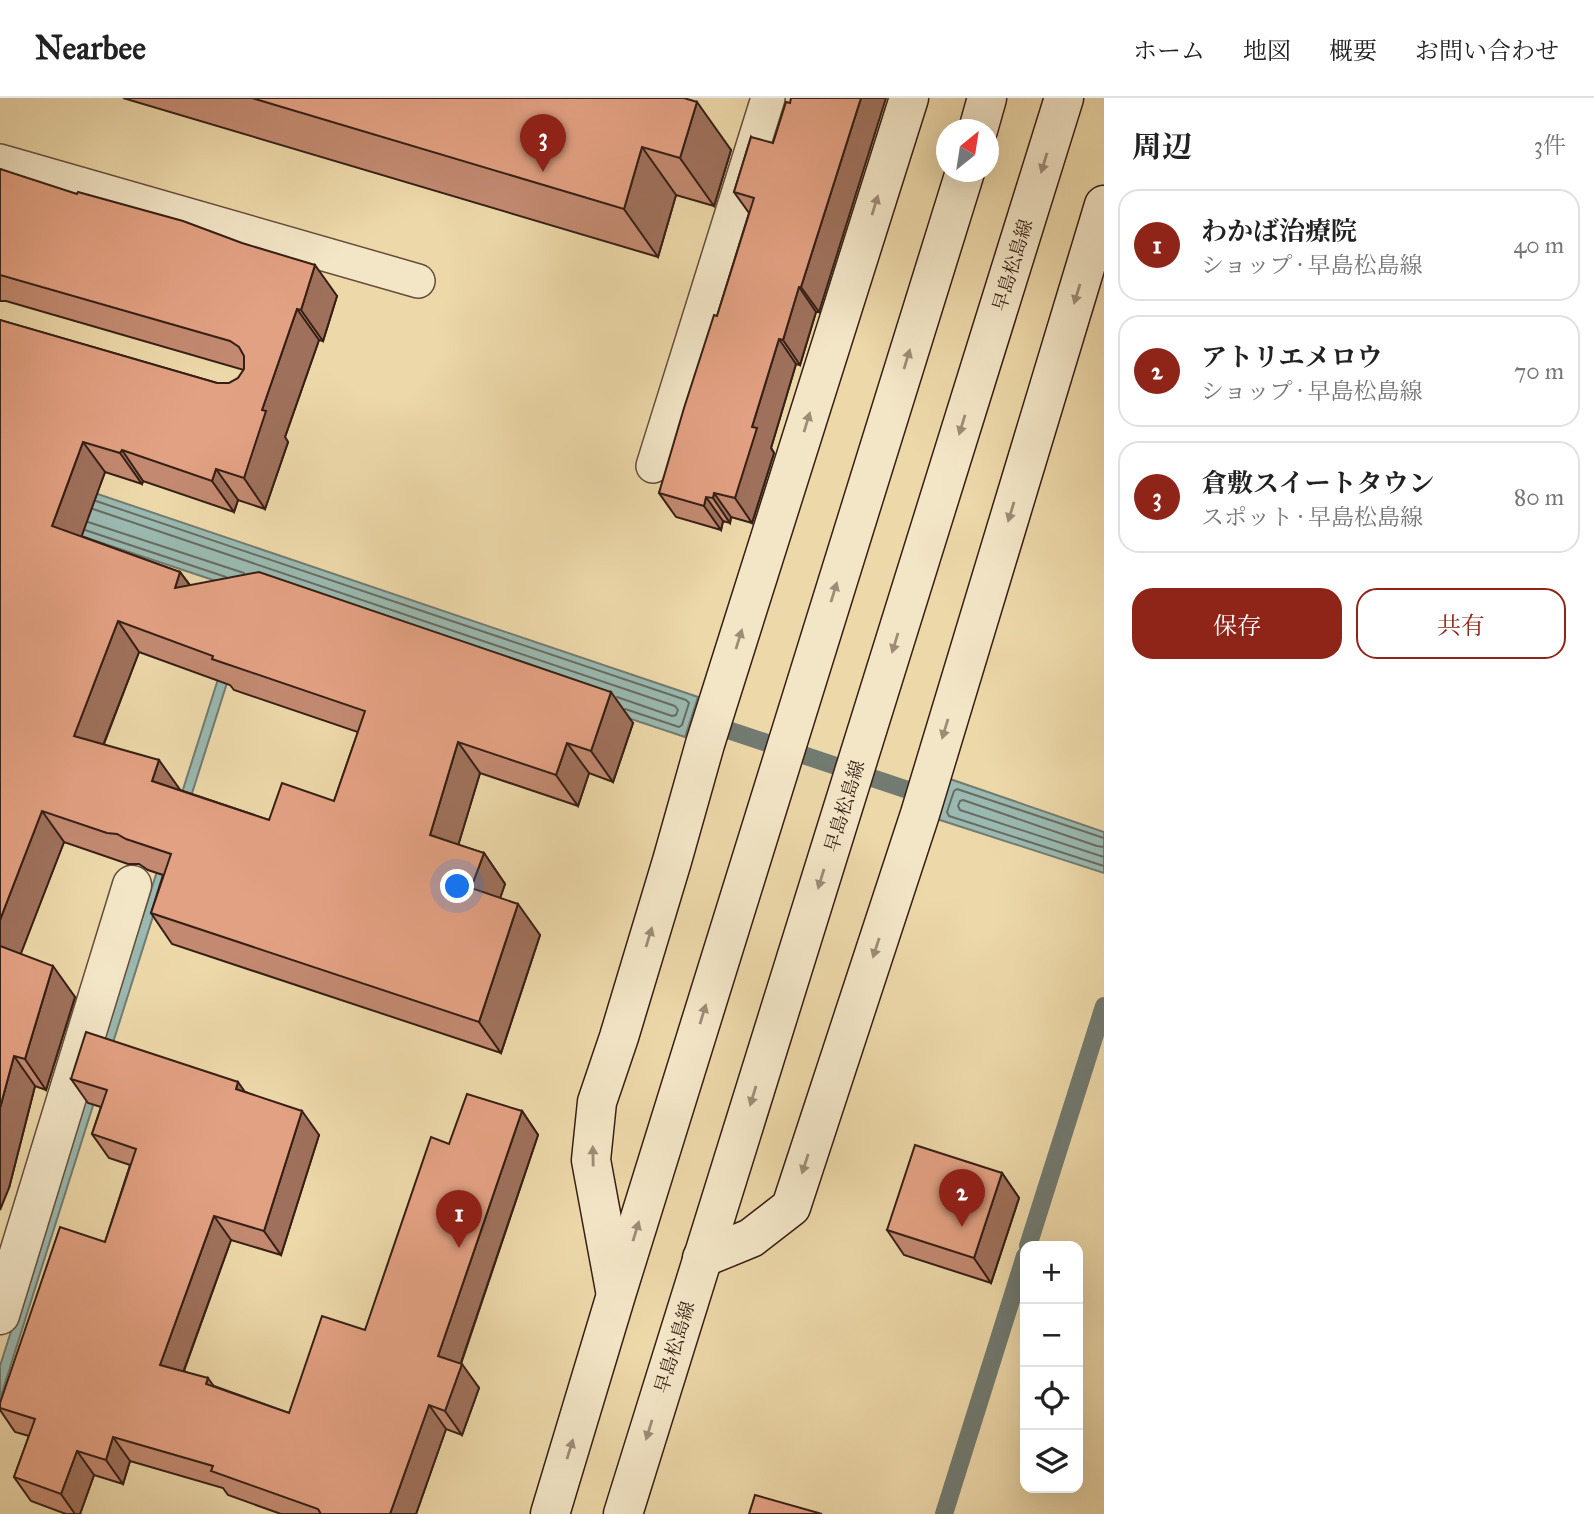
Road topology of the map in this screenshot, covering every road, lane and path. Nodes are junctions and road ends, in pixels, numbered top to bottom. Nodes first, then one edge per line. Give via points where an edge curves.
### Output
1 (768, 98) edge
2 (909, 98) edge
3 (987, 98) edge
4 (1064, 98) edge
5 (981, 119) edge
6 (0, 161) edge
7 (962, 182) edge
8 (1104, 205) edge
9 (418, 281) dead end
10 (653, 466) dead end
11 (132, 885) dead end
12 (702, 1258) junction
13 (616, 1295) junction
14 (0, 1315) edge
15 (550, 1514) edge
16 (623, 1514) edge

1 - 10 lane
13 -> 2 main road via 592,1160 597,1102
3 - 5 main road
4 -> 12 main road, 早島松島線
6 - 9 lane
13 -> 7 main road
8 -> 12 main road via 920,814 791,1207 751,1238
11 - 14 main road
12 -> 16 main road, 早島松島線
15 -> 13 main road

